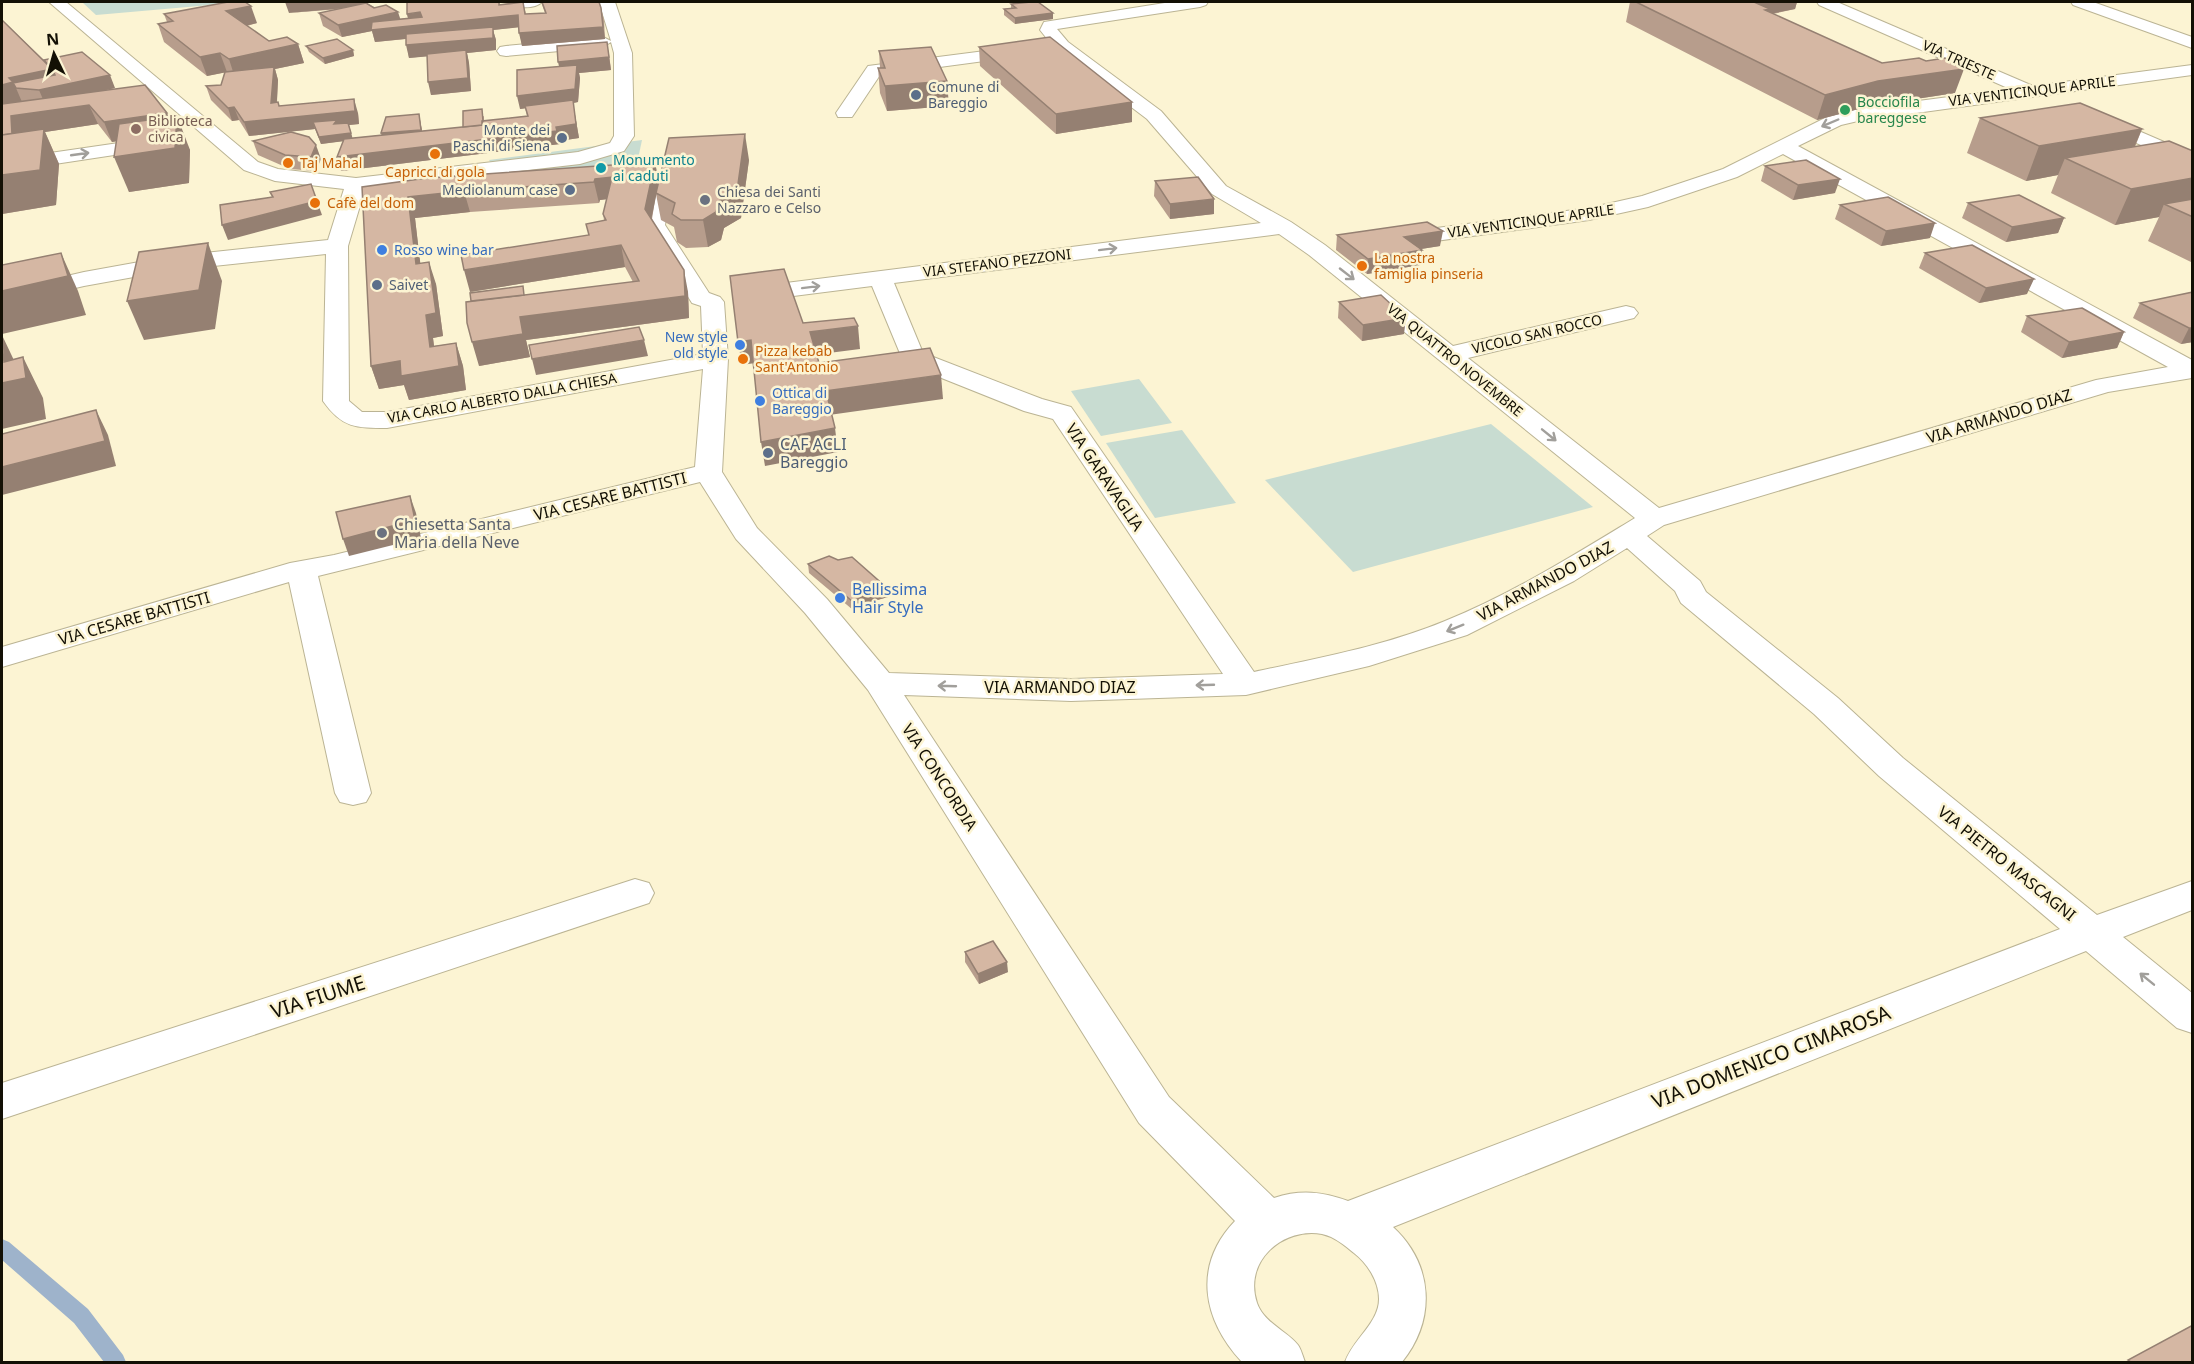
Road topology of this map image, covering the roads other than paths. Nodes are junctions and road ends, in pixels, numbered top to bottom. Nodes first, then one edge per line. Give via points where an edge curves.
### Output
1 (57, 2) edge
2 (517, 2) edge
3 (534, 2) edge
4 (607, 2) edge
5 (1200, 2) edge
6 (1825, 2) edge
7 (2079, 2) edge
8 (619, 41) junction
9 (2193, 43) edge
10 (1062, 46) junction
11 (506, 51) dead end
12 (2193, 70) edge
13 (2033, 92) junction
14 (166, 93) junction
15 (146, 98) edge
16 (845, 113) dead end
17 (214, 135) junction
18 (1783, 146) junction
19 (2193, 161) edge
20 (2, 166) edge
21 (662, 182) edge
22 (356, 184) junction
23 (1283, 227) junction
24 (1375, 243) edge
25 (337, 246) junction
26 (880, 278) junction
27 (2, 298) edge
28 (711, 302) junction
29 (1626, 313) dead end
30 (1449, 355) junction
31 (716, 359) junction
32 (2193, 371) edge
33 (708, 472) junction
34 (1641, 527) junction
35 (302, 569) junction
36 (2, 657) edge
37 (880, 683) junction
38 (1246, 684) junction
39 (1826, 706) joint
40 (353, 793) dead end
41 (635, 892) dead end
42 (2193, 895) edge
43 (2091, 932) junction
44 (2193, 1016) edge
45 (2, 1101) edge
46 (1267, 1222) junction
47 (1350, 1222) junction
48 (1280, 1362) edge
49 (1370, 1362) edge

1 - 14 street
2 - 3 street
4 - 8 street
5 - 10 street via 1050,25 1048,30
6 - 13 street, VIA TRIESTE
7 - 9 street
8 - 11 street
8 - 22 street via 622,150 419,180
10 - 16 street via 874,70
10 - 23 street, VIA QUATTRO NOVEMBRE via 1154,115 1219,190
12 - 13 street, VIA VENTICINQUE APRILE
13 -> 18 street, VIA VENTICINQUE APRILE via 1857,115 1834,121
13 - 19 street, VIA TRIESTE
14 - 15 street
14 - 17 street
20 -> 17 street
17 - 22 street via 251,166 275,176
18 - 24 street, VIA VENTICINQUE APRILE via 1730,173 1616,209
18 - 32 street
21 - 28 street via 654,225 700,298
22 - 25 street, VIA CARLO ALBERTO DALLA CHIESA via 359,209
26 -> 23 street, VIA STEFANO PEZZONI
23 -> 30 street, VIA QUATTRO NOVEMBRE via 1328,249
25 - 27 street via 167,264
25 - 31 street, VIA CARLO ALBERTO DALLA CHIESA via 336,401 344,414 359,420 424,414
28 -> 26 street, VIA STEFANO PEZZONI
26 - 38 street, VIA GARAVAGLIA via 913,358 1062,413
28 - 31 street
29 - 30 street, VICOLO SAN ROCCO
30 -> 34 street, VIA QUATTRO NOVEMBRE
31 - 33 street
32 - 34 street, VIA ARMANDO DIAZ via 2105,385
33 - 35 street, VIA CESARE BATTISTI
33 - 37 street, VIA CONCORDIA via 746,533 816,606
34 -> 38 street, VIA ARMANDO DIAZ via 1563,575 1456,628 1358,659
34 - 39 street, VIA QUATTRO NOVEMBRE via 1692,596
35 - 36 street, VIA CESARE BATTISTI
35 - 40 street
38 -> 37 street, VIA ARMANDO DIAZ via 1071,690
37 - 46 street, VIA CONCORDIA via 1154,1110
39 - 43 street, VIA PIETRO MASCAGNI via 1891,767
41 - 45 street, VIA FIUME
42 - 43 street, VIA DOMENICO CIMAROSA
44 -> 43 street, VIA PIETRO MASCAGNI
43 - 47 street, VIA DOMENICO CIMAROSA
46 - 47 street via 1294,1213 1322,1213
46 - 48 street via 1246,1239 1233,1262 1230,1289 1237,1317 1255,1343
47 - 49 street via 1375,1239 1394,1262 1403,1289 1402,1318 1391,1343

